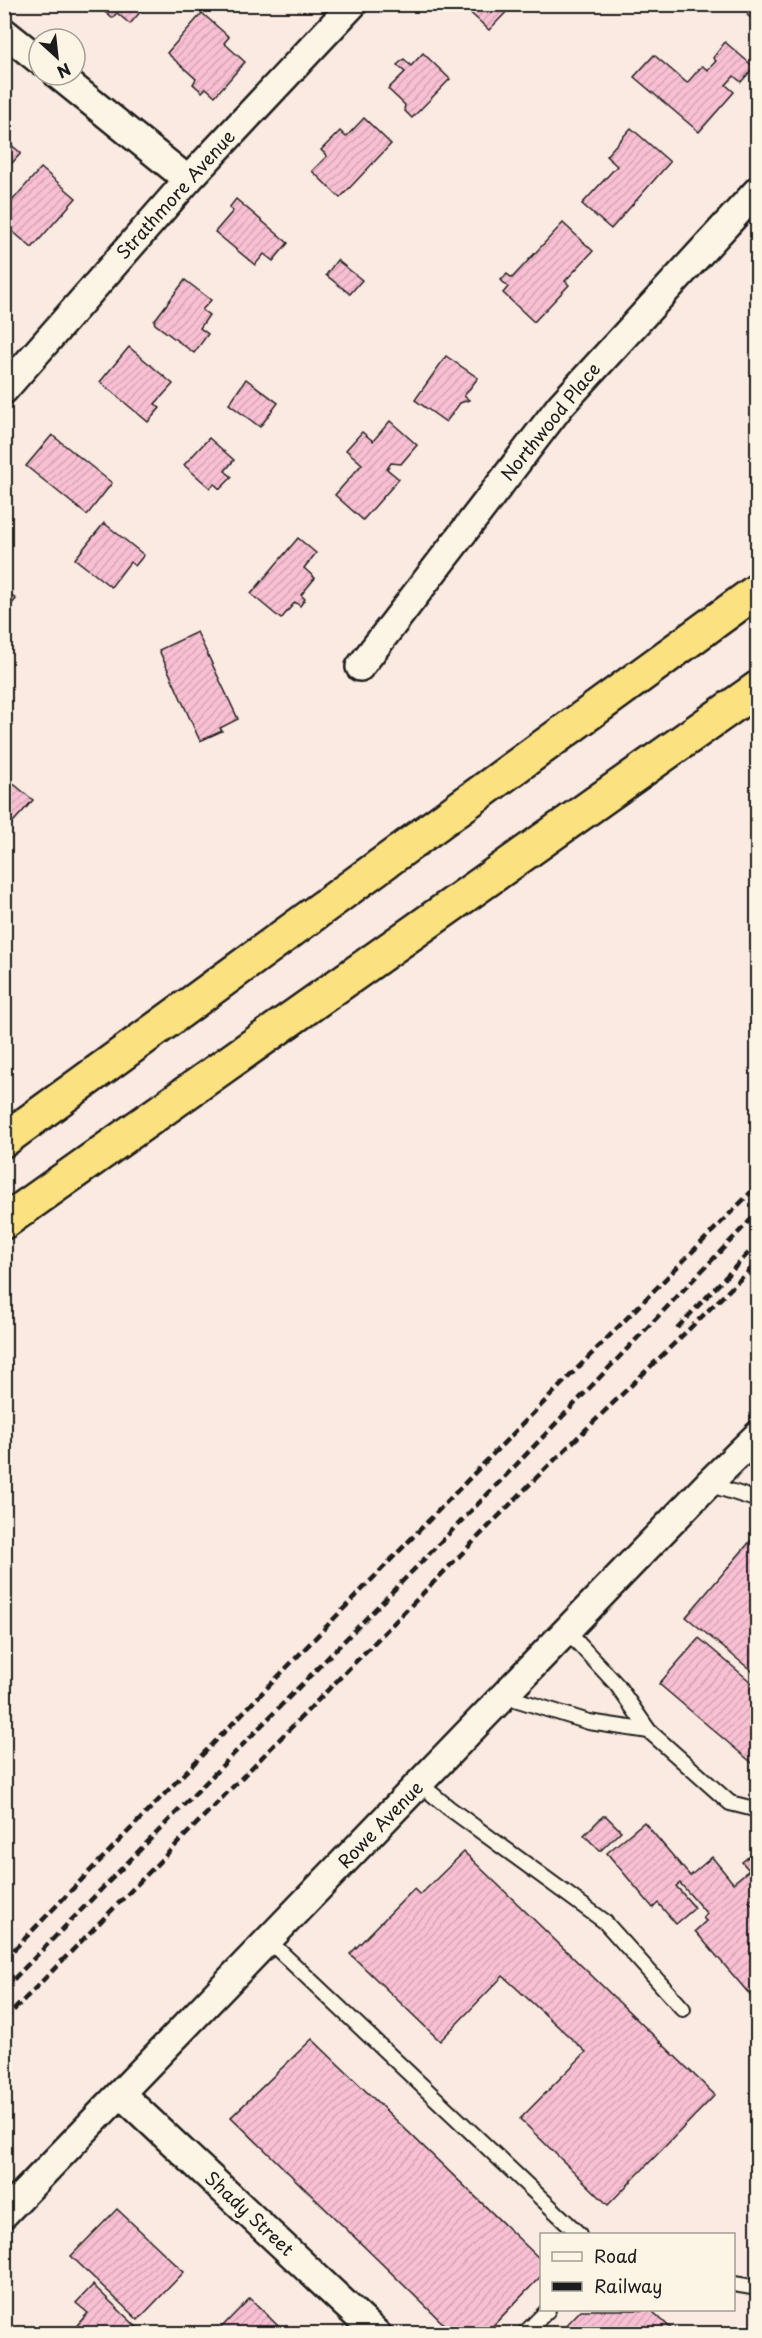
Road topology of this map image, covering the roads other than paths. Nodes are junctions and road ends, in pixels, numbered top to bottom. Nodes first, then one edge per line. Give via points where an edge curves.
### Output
1 (353, 4) edge
2 (4, 32) edge
3 (27, 50) edge
4 (73, 87) edge
5 (188, 180) junction
6 (758, 190) edge
7 (4, 390) edge
8 (758, 590) edge
9 (360, 667) dead end
10 (758, 688) edge
11 (4, 1140) edge
12 (4, 1222) edge
13 (758, 1435) edge
14 (708, 1484) junction
15 (758, 1500) edge
16 (567, 1631) junction
17 (505, 1696) junction
18 (649, 1731) junction
19 (420, 1784) junction
20 (758, 1810) edge
21 (268, 1941) junction
22 (683, 2009) dead end
23 (121, 2094) junction
24 (4, 2214) edge
25 (577, 2233) edge
26 (735, 2284) edge
27 (758, 2288) edge
28 (547, 2311) edge
29 (377, 2334) edge
30 (524, 2334) edge

1 - 5 street, Strathmore Avenue
2 - 3 street
4 - 5 street
5 - 7 street, Strathmore Avenue
6 - 9 street, Northwood Place via 561,405
8 - 11 highway
10 - 12 highway
13 - 14 street, Rowe Avenue
14 - 15 lane
14 - 16 street, Rowe Avenue
16 - 17 street, Rowe Avenue
16 - 18 lane via 617,1684
17 - 18 lane via 589,1722
17 - 19 street, Rowe Avenue
18 - 20 lane via 730,1803
19 - 21 street, Rowe Avenue
19 - 22 lane via 604,1921
21 - 23 street, Rowe Avenue
21 - 25 lane
23 - 24 street, Rowe Avenue
23 - 29 street, Shady Street
26 - 27 lane
28 - 30 lane

